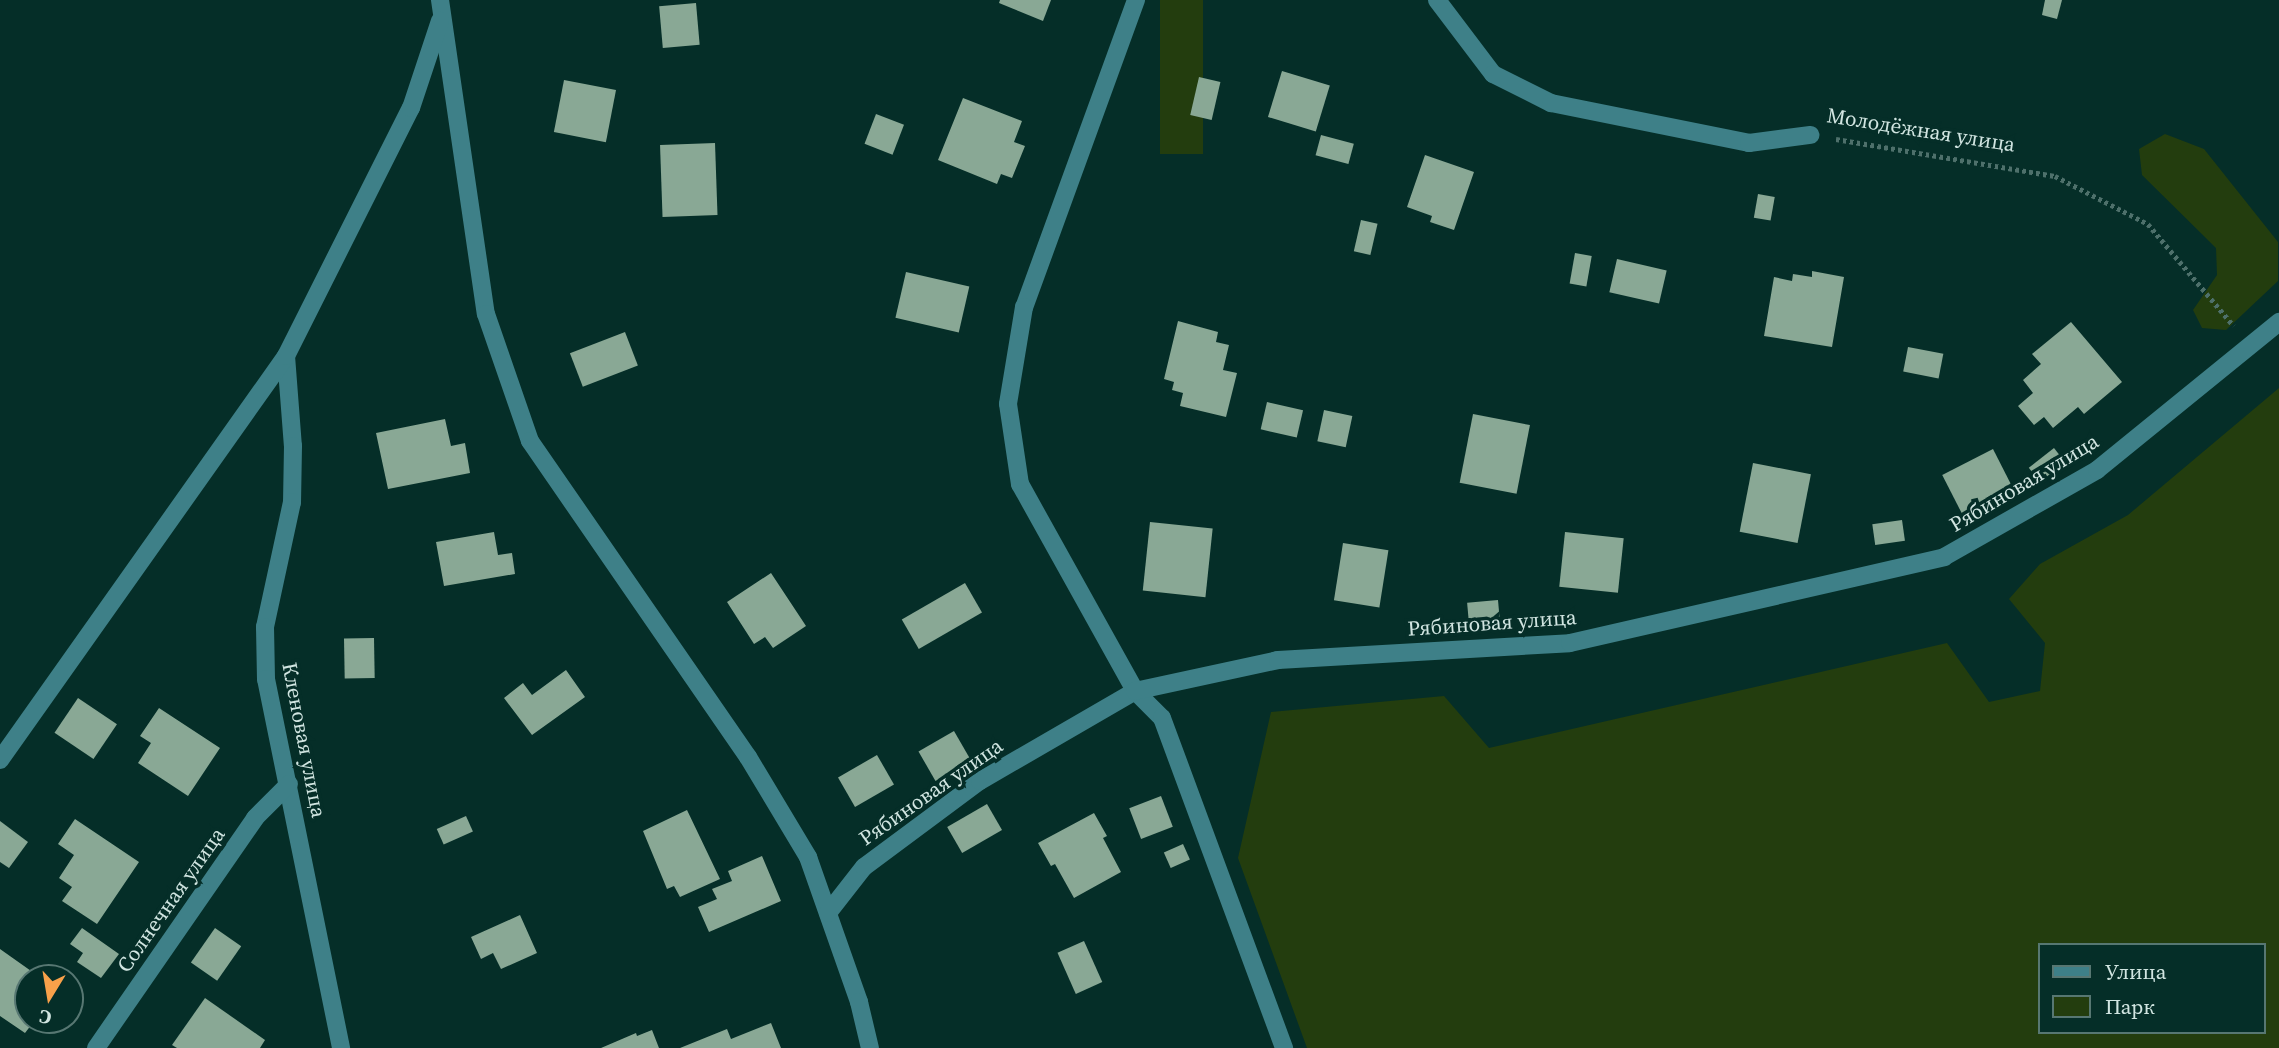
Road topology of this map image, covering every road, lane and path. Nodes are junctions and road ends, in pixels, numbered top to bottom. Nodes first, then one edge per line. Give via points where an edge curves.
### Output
1 (1136, 0) edge
2 (1437, 0) edge
3 (441, 9) edge
4 (1810, 135) joint
5 (2279, 322) edge
6 (2251, 345) junction
7 (286, 356) junction
8 (1135, 691) junction
9 (0, 760) edge
10 (289, 784) junction
11 (828, 913) junction
12 (96, 1048) edge
13 (341, 1048) edge
14 (870, 1048) edge
15 (1284, 1048) edge

1 - 8 street via 1024,307 1009,404 1020,484
2 - 4 street, Молодёжная улица via 1493,74 1551,103 1749,143
3 - 7 street via 411,108
3 - 11 street via 486,314 530,441 748,757 808,857
4 - 6 path, Молодёжная улица via 2055,176 2148,224
5 - 6 street, Рябиновая улица
6 - 8 street, Рябиновая улица via 2097,470 1944,558 1570,643 1279,660
7 - 9 street
7 - 10 street, Кленовая улица via 292,502 265,627 266,679
8 - 11 street, Рябиновая улица via 980,781 864,867
8 - 15 street via 1162,718
10 - 12 street, Солнечная улица via 255,818
10 - 13 street, Кленовая улица
11 - 14 street

